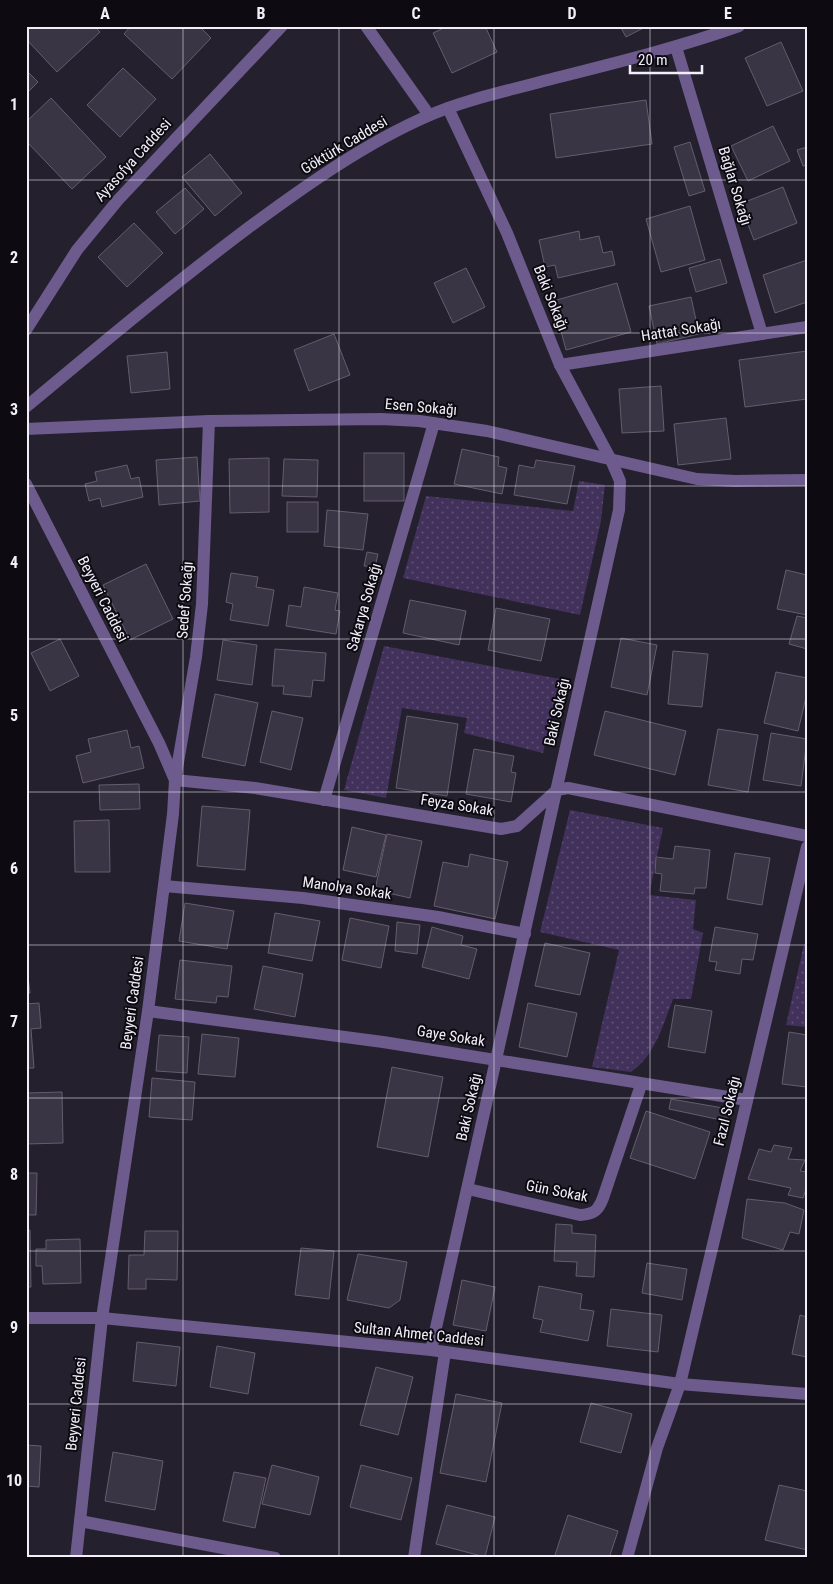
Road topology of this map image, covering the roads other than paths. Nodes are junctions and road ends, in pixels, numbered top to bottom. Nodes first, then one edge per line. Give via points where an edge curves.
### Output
1 (282, 26) edge
2 (366, 26) edge
3 (739, 26) edge
4 (724, 29) edge
5 (676, 47) junction
6 (448, 108) junction
7 (429, 115) junction
8 (807, 327) edge
9 (26, 330) edge
10 (762, 334) junction
11 (560, 365) junction
12 (26, 407) edge
13 (209, 421) junction
14 (434, 423) junction
15 (26, 429) edge
16 (611, 460) junction
17 (807, 480) edge
18 (26, 484) edge
19 (175, 780) junction
20 (556, 790) junction
21 (324, 800) junction
22 (807, 836) edge
23 (807, 847) edge
24 (164, 886) junction
25 (525, 934) junction
26 (148, 1011) junction
27 (496, 1059) junction
28 (641, 1085) junction
29 (747, 1100) junction
30 (468, 1189) junction
31 (26, 1318) edge
32 (102, 1318) junction
33 (431, 1350) junction
34 (444, 1352) junction
35 (680, 1384) junction
36 (807, 1394) edge
37 (80, 1521) junction
38 (76, 1558) edge
39 (275, 1558) edge
40 (414, 1558) edge
41 (627, 1558) edge

1 - 9 street, Ayasofya Caddesi via 118,200 77,250
2 - 7 street
3 - 4 street, Göktürk Caddesi
4 - 5 street, Göktürk Caddesi
5 - 6 street, Göktürk Caddesi
5 - 10 street, Bağlar Sokağı
6 - 7 street, Göktürk Caddesi
6 - 11 street, Baki Sokağı via 507,233
7 - 12 street, Göktürk Caddesi via 364,149 284,202 150,304
8 - 10 street, Hattat Sokağı
10 - 11 street, Hattat Sokağı
11 - 16 street, Baki Sokağı
13 - 14 street, Esen Sokağı via 380,419
13 - 15 street, Esen Sokağı
13 - 19 street, Sedef Sokağı via 202,604
14 - 16 street, Esen Sokağı via 487,431
14 - 21 street, Sakarya Sokağı
16 - 17 street, Esen Sokağı via 696,479
16 - 20 street, Baki Sokağı via 620,481 619,510
18 - 19 street, Beyyeri Caddesi
19 - 21 street, Feyza Sokak via 255,788
19 - 24 street, Beyyeri Caddesi
20 - 21 street, Feyza Sokak via 517,826 501,829
20 - 22 street via 568,788
20 - 25 street, Baki Sokağı
23 - 29 street, Fazıl Sokağı
24 - 25 street, Manolya Sokak via 303,898
24 - 26 street, Beyyeri Caddesi
25 - 27 street, Baki Sokağı
26 - 27 street, Gaye Sokak
26 - 32 street, Beyyeri Caddesi
27 - 28 street, Gaye Sokak
27 - 30 street, Baki Sokağı
28 - 29 street, Gaye Sokak
28 - 30 street, Gün Sokak via 599,1209 592,1214 580,1215
29 - 35 street, Fazıl Sokağı
30 - 33 street, Baki Sokağı
31 - 32 street, Sultan Ahmet Caddesi
32 - 33 street, Sultan Ahmet Caddesi
32 - 37 street, Beyyeri Caddesi
33 - 34 street, Sultan Ahmet Caddesi
34 - 35 street, Sultan Ahmet Caddesi
34 - 40 street
35 - 36 street, Sultan Ahmet Caddesi
35 - 41 street, Fazıl Sokağı via 657,1448
37 - 38 street, Beyyeri Caddesi
37 - 39 street

